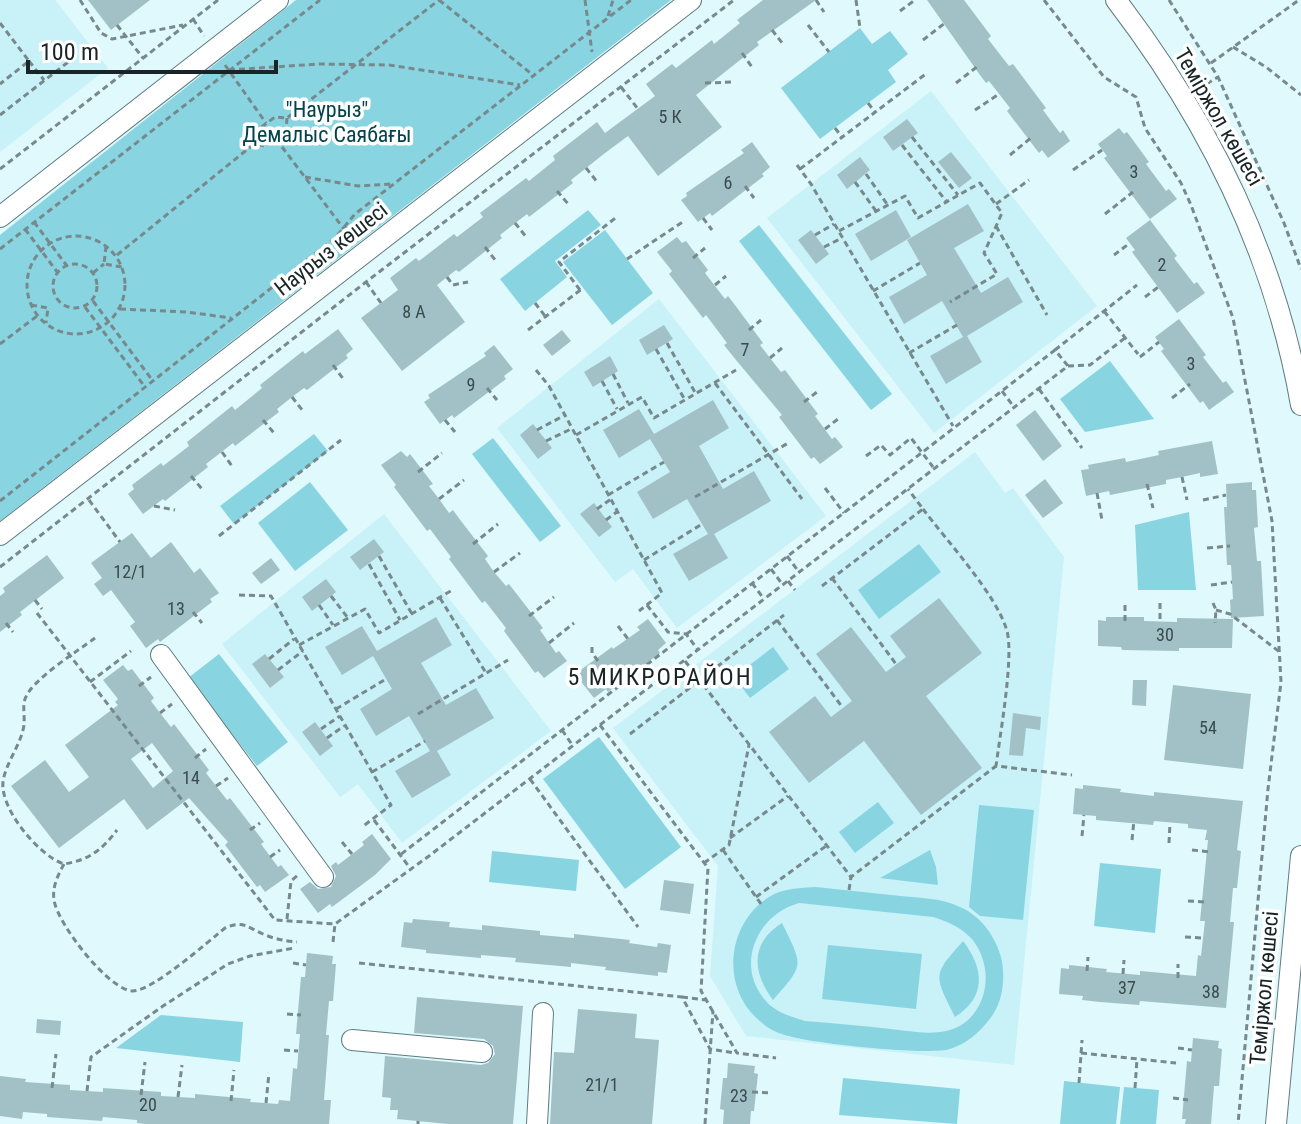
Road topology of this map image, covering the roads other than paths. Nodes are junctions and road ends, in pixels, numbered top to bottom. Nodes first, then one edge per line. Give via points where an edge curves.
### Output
1 (278, 0) edge
2 (691, 0) edge
3 (1116, 0) edge
4 (0, 217) edge
5 (1301, 405) edge
6 (0, 535) edge
7 (161, 655) dead end
8 (1301, 856) edge
9 (323, 877) dead end
10 (543, 1013) dead end
11 (352, 1040) dead end
12 (482, 1052) dead end
13 (537, 1124) edge
14 (1276, 1124) edge

1 - 4 street
2 - 6 street, Наурыз көшесі
3 - 5 street, Теміржол көшесі via 1184,97 1244,211
7 - 9 street
8 - 14 street, Теміржол көшесі
10 - 13 street
11 - 12 street

